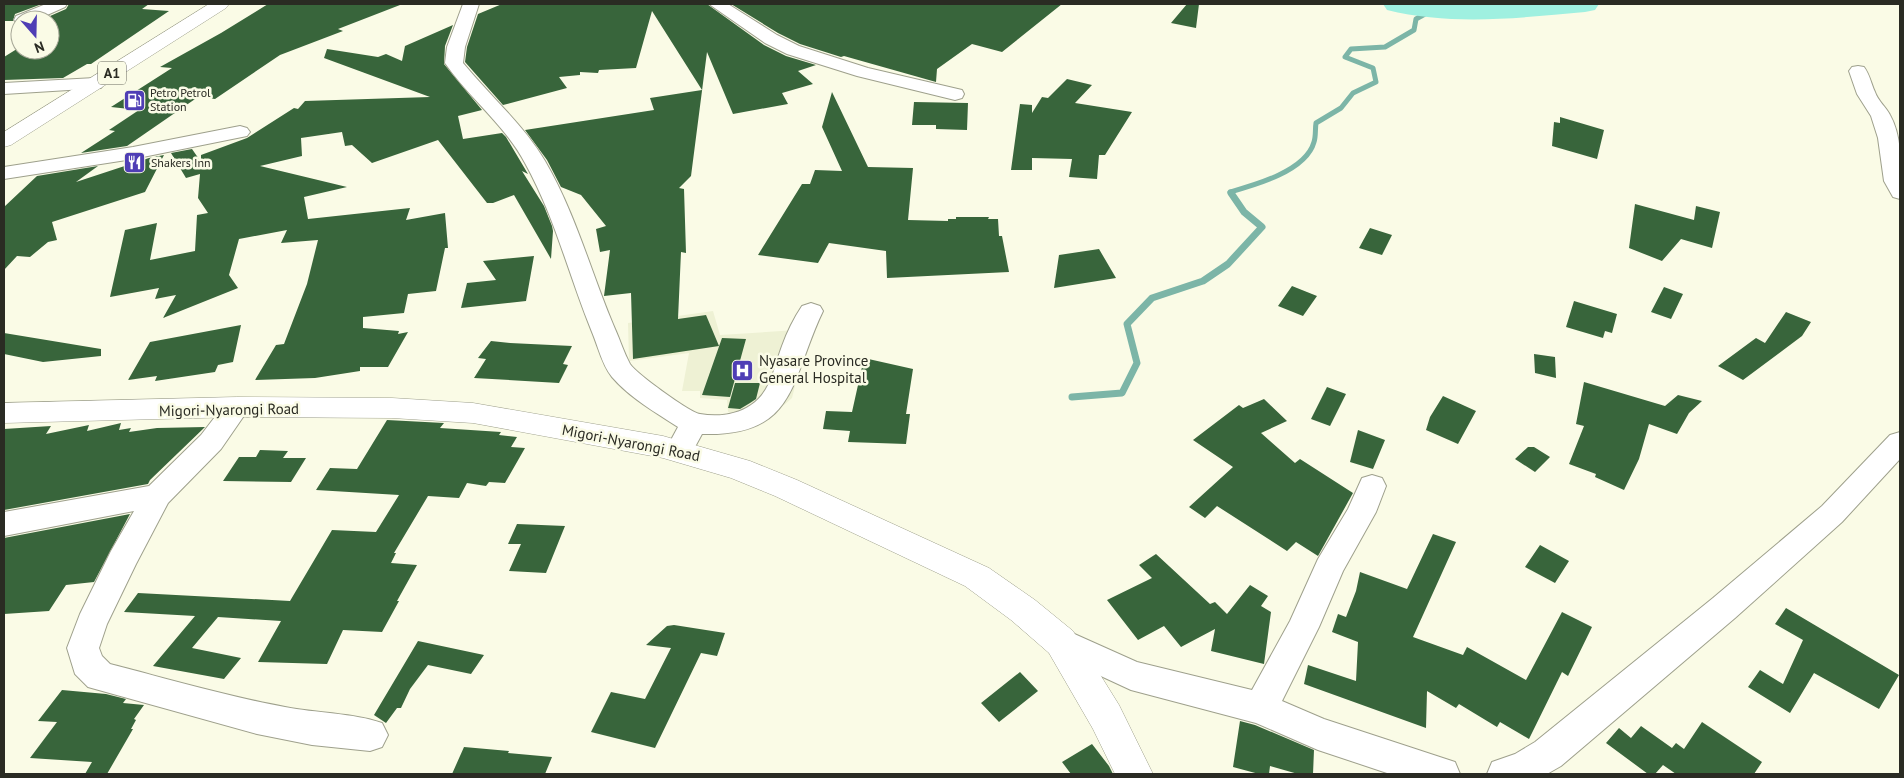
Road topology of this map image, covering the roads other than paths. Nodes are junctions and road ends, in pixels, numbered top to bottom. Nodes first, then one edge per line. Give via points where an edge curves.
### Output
1 (59, 4) edge
2 (220, 4) edge
3 (471, 4) edge
4 (717, 4) edge
5 (45, 10) edge
6 (1858, 71) dead end
7 (95, 84) junction
8 (4, 89) edge
9 (955, 94) dead end
10 (240, 132) dead end
11 (4, 141) edge
12 (4, 174) edge
13 (1900, 193) edge
14 (811, 311) dead end
15 (237, 407) junction
16 (4, 413) edge
17 (693, 424) junction
18 (1900, 442) edge
19 (679, 451) junction
20 (1372, 486) dead end
21 (158, 495) junction
22 (4, 524) edge
23 (1061, 642) junction
24 (1261, 708) junction
25 (370, 735) dead end
26 (1134, 774) edge
27 (1442, 774) edge
28 (1505, 774) edge

1 - 5 street
2 - 7 main road, A1
3 - 17 street via 456,43 454,63 503,118 534,160 551,192 620,369 636,386
4 - 9 street via 793,50 863,72
6 - 13 street via 1866,94 1881,116 1888,138 1894,181
7 - 8 street
7 - 11 main road, A1
10 - 12 street
14 - 17 street via 800,332 782,387 766,408 738,423
15 - 16 main road, Migori-Nyarongi Road
15 - 19 main road, Migori-Nyarongi Road via 392,408 473,413
15 - 21 street via 211,442
17 - 19 street
18 - 28 street via 1832,514 1724,608 1548,754 1523,769
19 - 23 main road, Migori-Nyarongi Road via 740,469 786,488 977,577
20 - 24 street
21 - 22 street
21 - 25 street via 91,624 83,648 87,664 100,676 257,718 312,729
23 - 24 street via 1131,675
23 - 26 main road, Migori-Nyarongi Road via 1106,717
24 - 27 street via 1318,734

